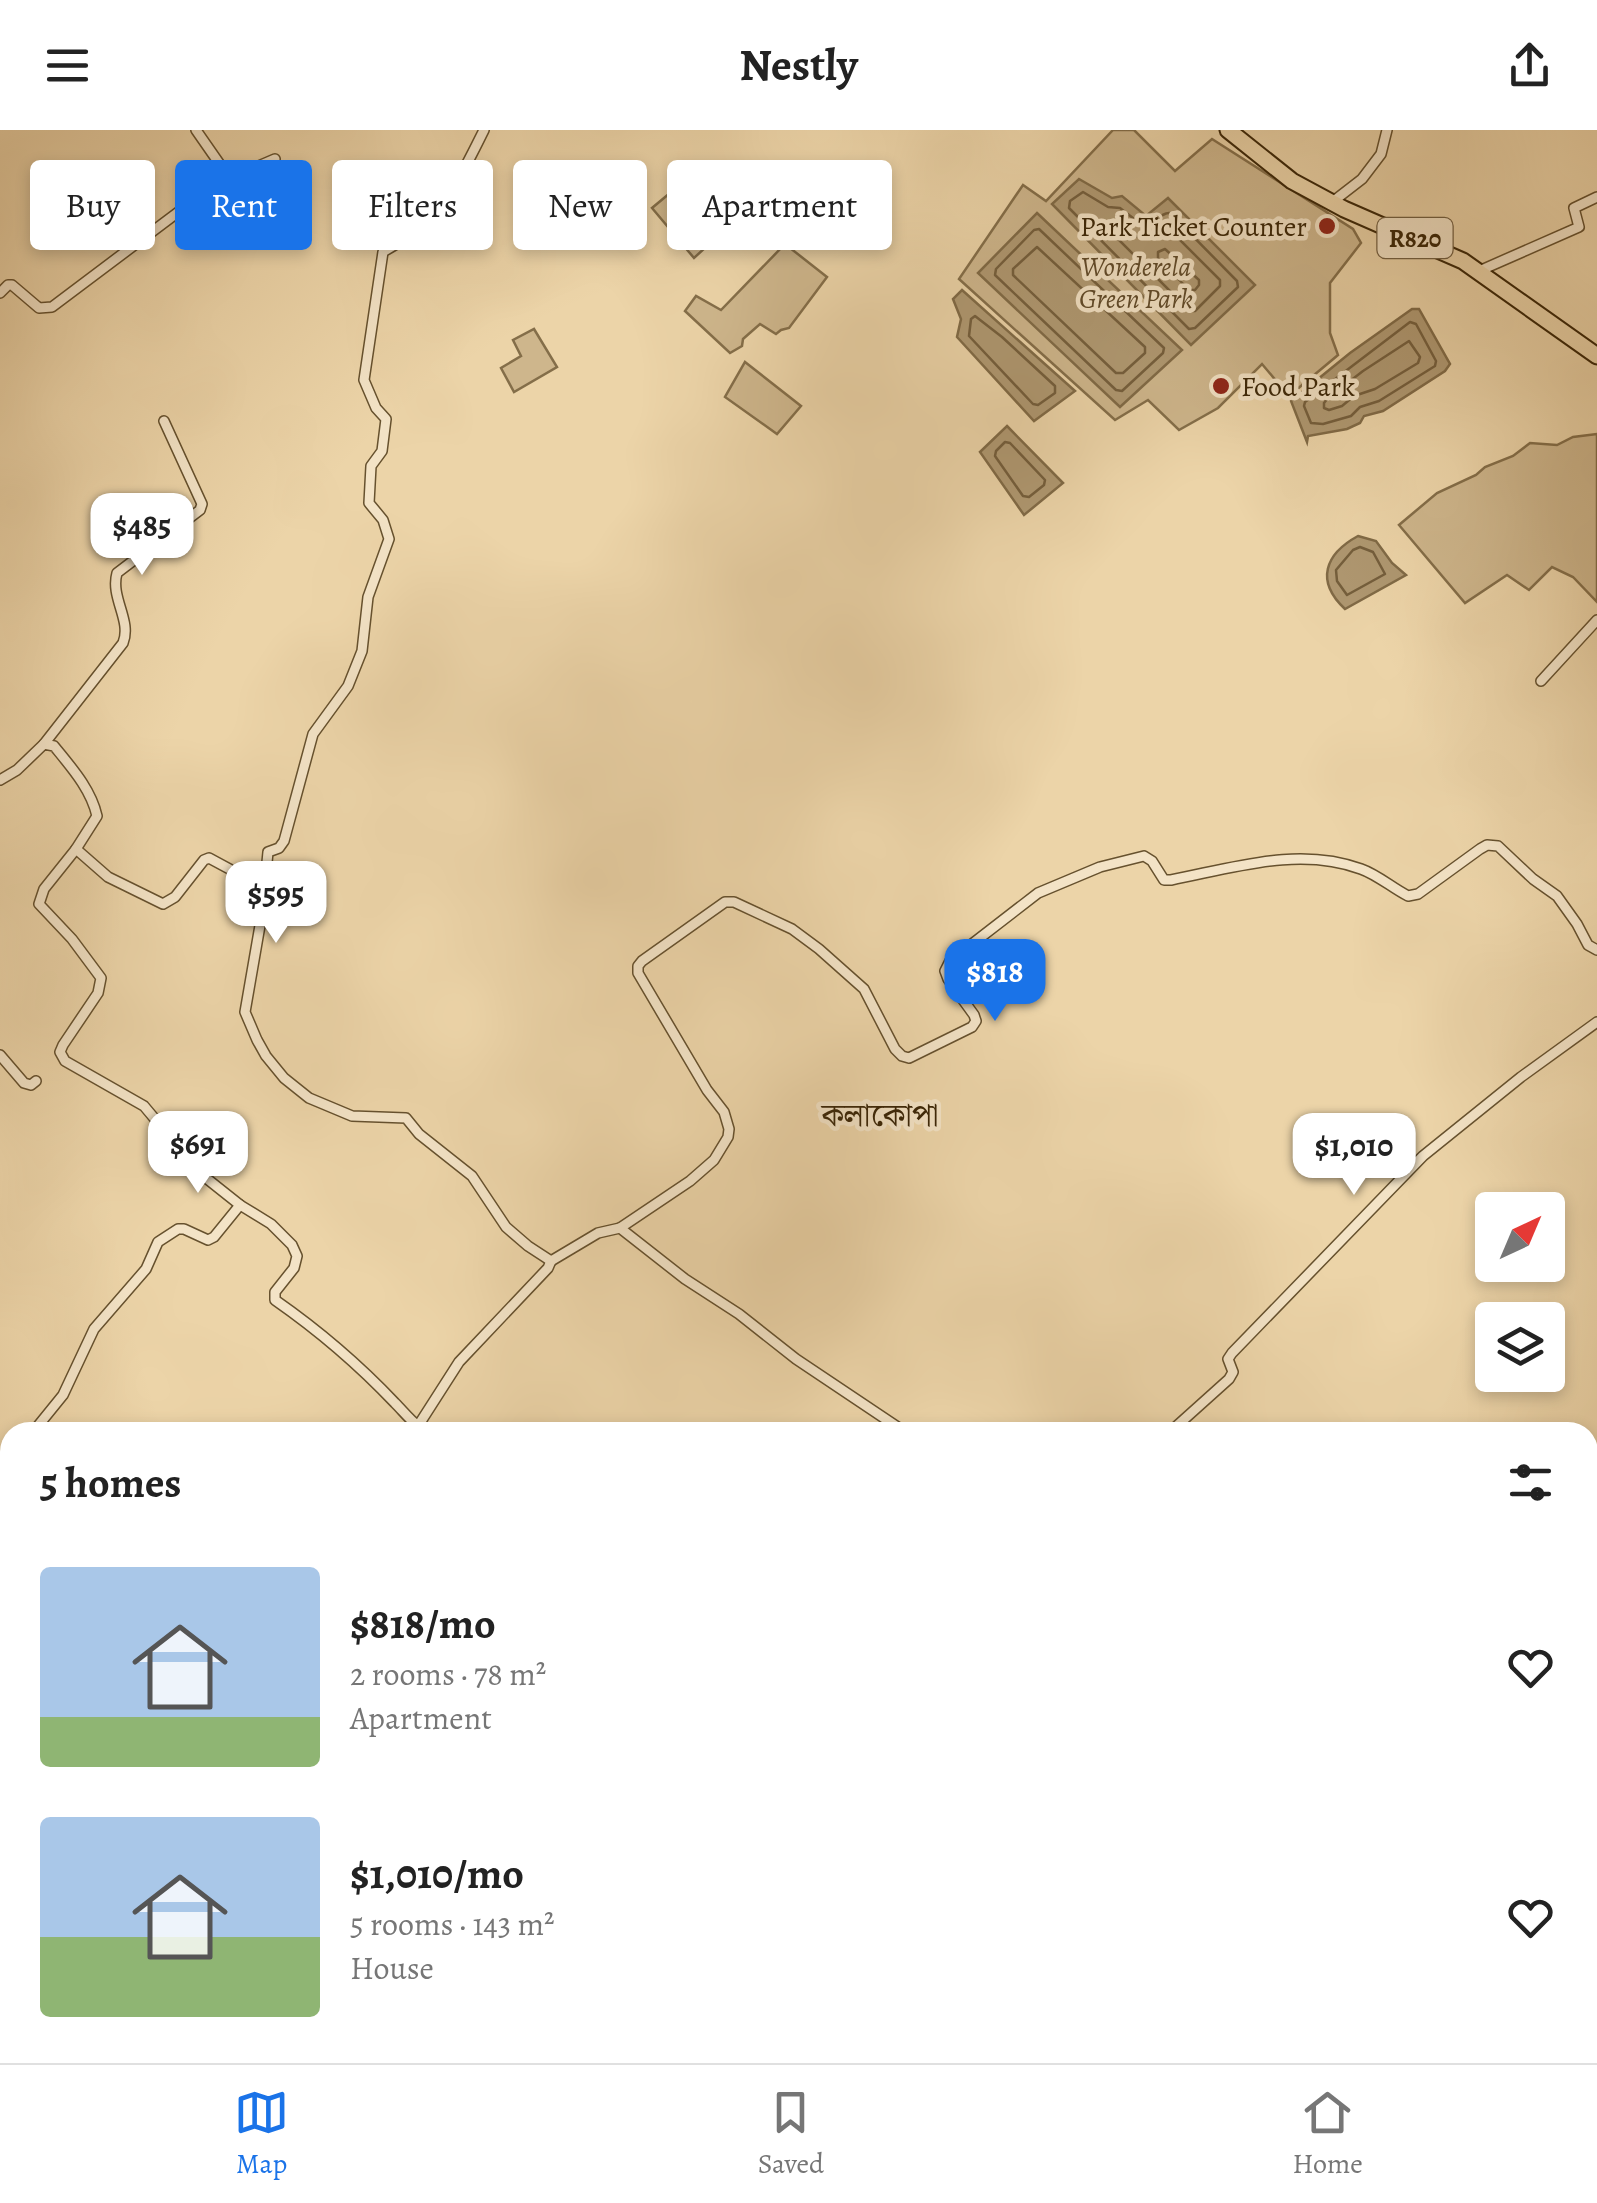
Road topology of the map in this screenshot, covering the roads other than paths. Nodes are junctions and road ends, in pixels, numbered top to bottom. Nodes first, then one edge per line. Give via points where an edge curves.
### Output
1 (196, 130) edge
2 (484, 130) edge
3 (1228, 130) edge
4 (1387, 130) edge
5 (217, 160) edge
6 (1597, 197) edge
7 (1331, 203) junction
8 (175, 215) edge
9 (1479, 271) junction
10 (0, 292) edge
11 (1597, 356) edge
12 (164, 421) dead end
13 (1597, 620) edge
14 (1541, 681) dead end
15 (44, 744) junction
16 (0, 780) edge
17 (76, 849) junction
18 (263, 887) junction
19 (1597, 950) edge
20 (1597, 1022) edge
21 (0, 1055) edge
22 (36, 1081) dead end
23 (240, 1205) junction
24 (620, 1228) junction
25 (551, 1261) junction
26 (41, 1422) edge
27 (409, 1422) edge
28 (420, 1422) edge
29 (890, 1422) edge
30 (1181, 1422) edge

1 - 5 street
2 - 18 street via 442,205 382,252 364,380 386,419 369,503 389,539 368,597 362,651 348,686 313,734 284,841 268,852
3 - 7 main road, R820 via 1292,182
4 - 7 street via 1381,154 1362,179
6 - 9 street via 1574,208 1579,227
7 - 9 main road, R820
8 - 10 street via 52,307 39,308 12,285
9 - 11 main road, R820
12 - 15 street via 200,510 118,573 114,583 128,631 123,643
13 - 14 street
15 - 16 street
15 - 17 street via 54,746 96,809
17 - 18 street via 108,877 163,904 209,858
17 - 23 street via 39,904 101,978 60,1052 144,1106 202,1174
18 - 25 street via 245,1012 266,1056 308,1098 352,1116 406,1118 472,1176 506,1227
19 - 24 street via 1557,896 1492,844 1408,896 1366,870 1328,859 1290,858 1164,880 1144,856 1038,893 950,961 948,980 976,1021 910,1058 896,1049 864,989 819,949 792,929 725,902 642,961 638,973 724,1112 728,1137 690,1181
20 - 30 street via 1423,1156 1232,1353 1229,1379
21 - 22 street via 24,1083
23 - 26 street via 208,1240 178,1229 158,1242 146,1269 94,1330
23 - 27 street via 271,1224 297,1256 275,1300 312,1326
24 - 25 street
24 - 29 street
25 - 28 street via 459,1362

